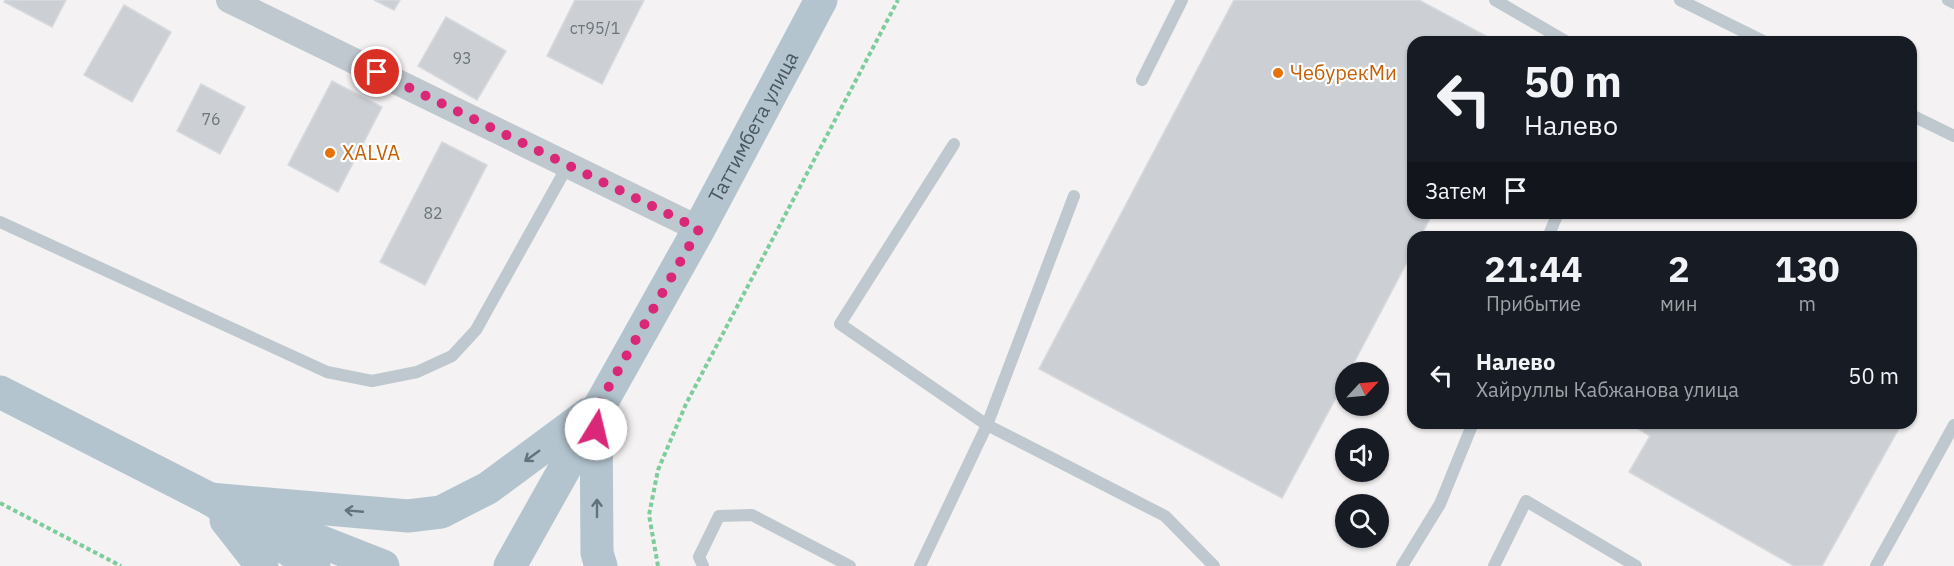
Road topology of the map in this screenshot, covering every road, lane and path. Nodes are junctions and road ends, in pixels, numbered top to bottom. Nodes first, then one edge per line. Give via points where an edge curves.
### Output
1 (229, 0) edge
2 (821, 0) edge
3 (898, 0) edge
4 (1182, 0) edge
5 (1496, 0) edge
6 (1680, 0) edge
7 (1948, 0) edge
8 (1954, 3) edge
9 (1557, 36) edge
10 (1753, 36) edge
11 (1142, 80) dead end
12 (1917, 118) edge
13 (1954, 136) edge
14 (954, 144) dead end
15 (568, 165) junction
16 (1074, 196) dead end
17 (0, 222) edge
18 (699, 229) junction
19 (0, 392) edge
20 (596, 409) junction
21 (987, 425) junction
22 (1954, 425) edge
23 (1471, 429) edge
24 (210, 499) junction
25 (0, 503) edge
26 (121, 566) edge
27 (262, 566) edge
28 (314, 566) edge
29 (383, 566) edge
30 (510, 566) edge
31 (601, 566) edge
32 (658, 566) edge
33 (703, 566) edge
34 (850, 566) edge
35 (920, 566) edge
36 (1214, 566) edge
37 (1402, 566) edge
38 (1494, 566) edge
39 (1636, 566) edge
40 (1876, 566) edge

1 - 15 street
2 - 18 main road, Таттимбета улица
3 - 32 path via 681,415 658,470 649,515
4 - 11 lane
5 - 9 lane
6 - 10 lane
7 - 8 lane
12 - 13 lane
14 - 21 lane via 840,324
15 - 17 lane via 476,330 452,356 417,372 372,381 327,372
15 - 18 street
16 - 21 lane
18 - 20 main road, Таттимбета улица
19 - 24 main road
20 -> 24 main road via 488,488 441,512 408,516
20 - 30 main road, Таттимбета улица
31 -> 20 main road via 597,553
21 - 35 lane
21 - 36 lane via 1165,516
22 - 40 lane
23 - 37 lane via 1440,504
24 - 27 main road
24 - 28 main road
24 - 29 main road
25 - 26 path
33 - 34 lane via 699,557 719,516 752,515
38 - 39 lane via 1526,501

